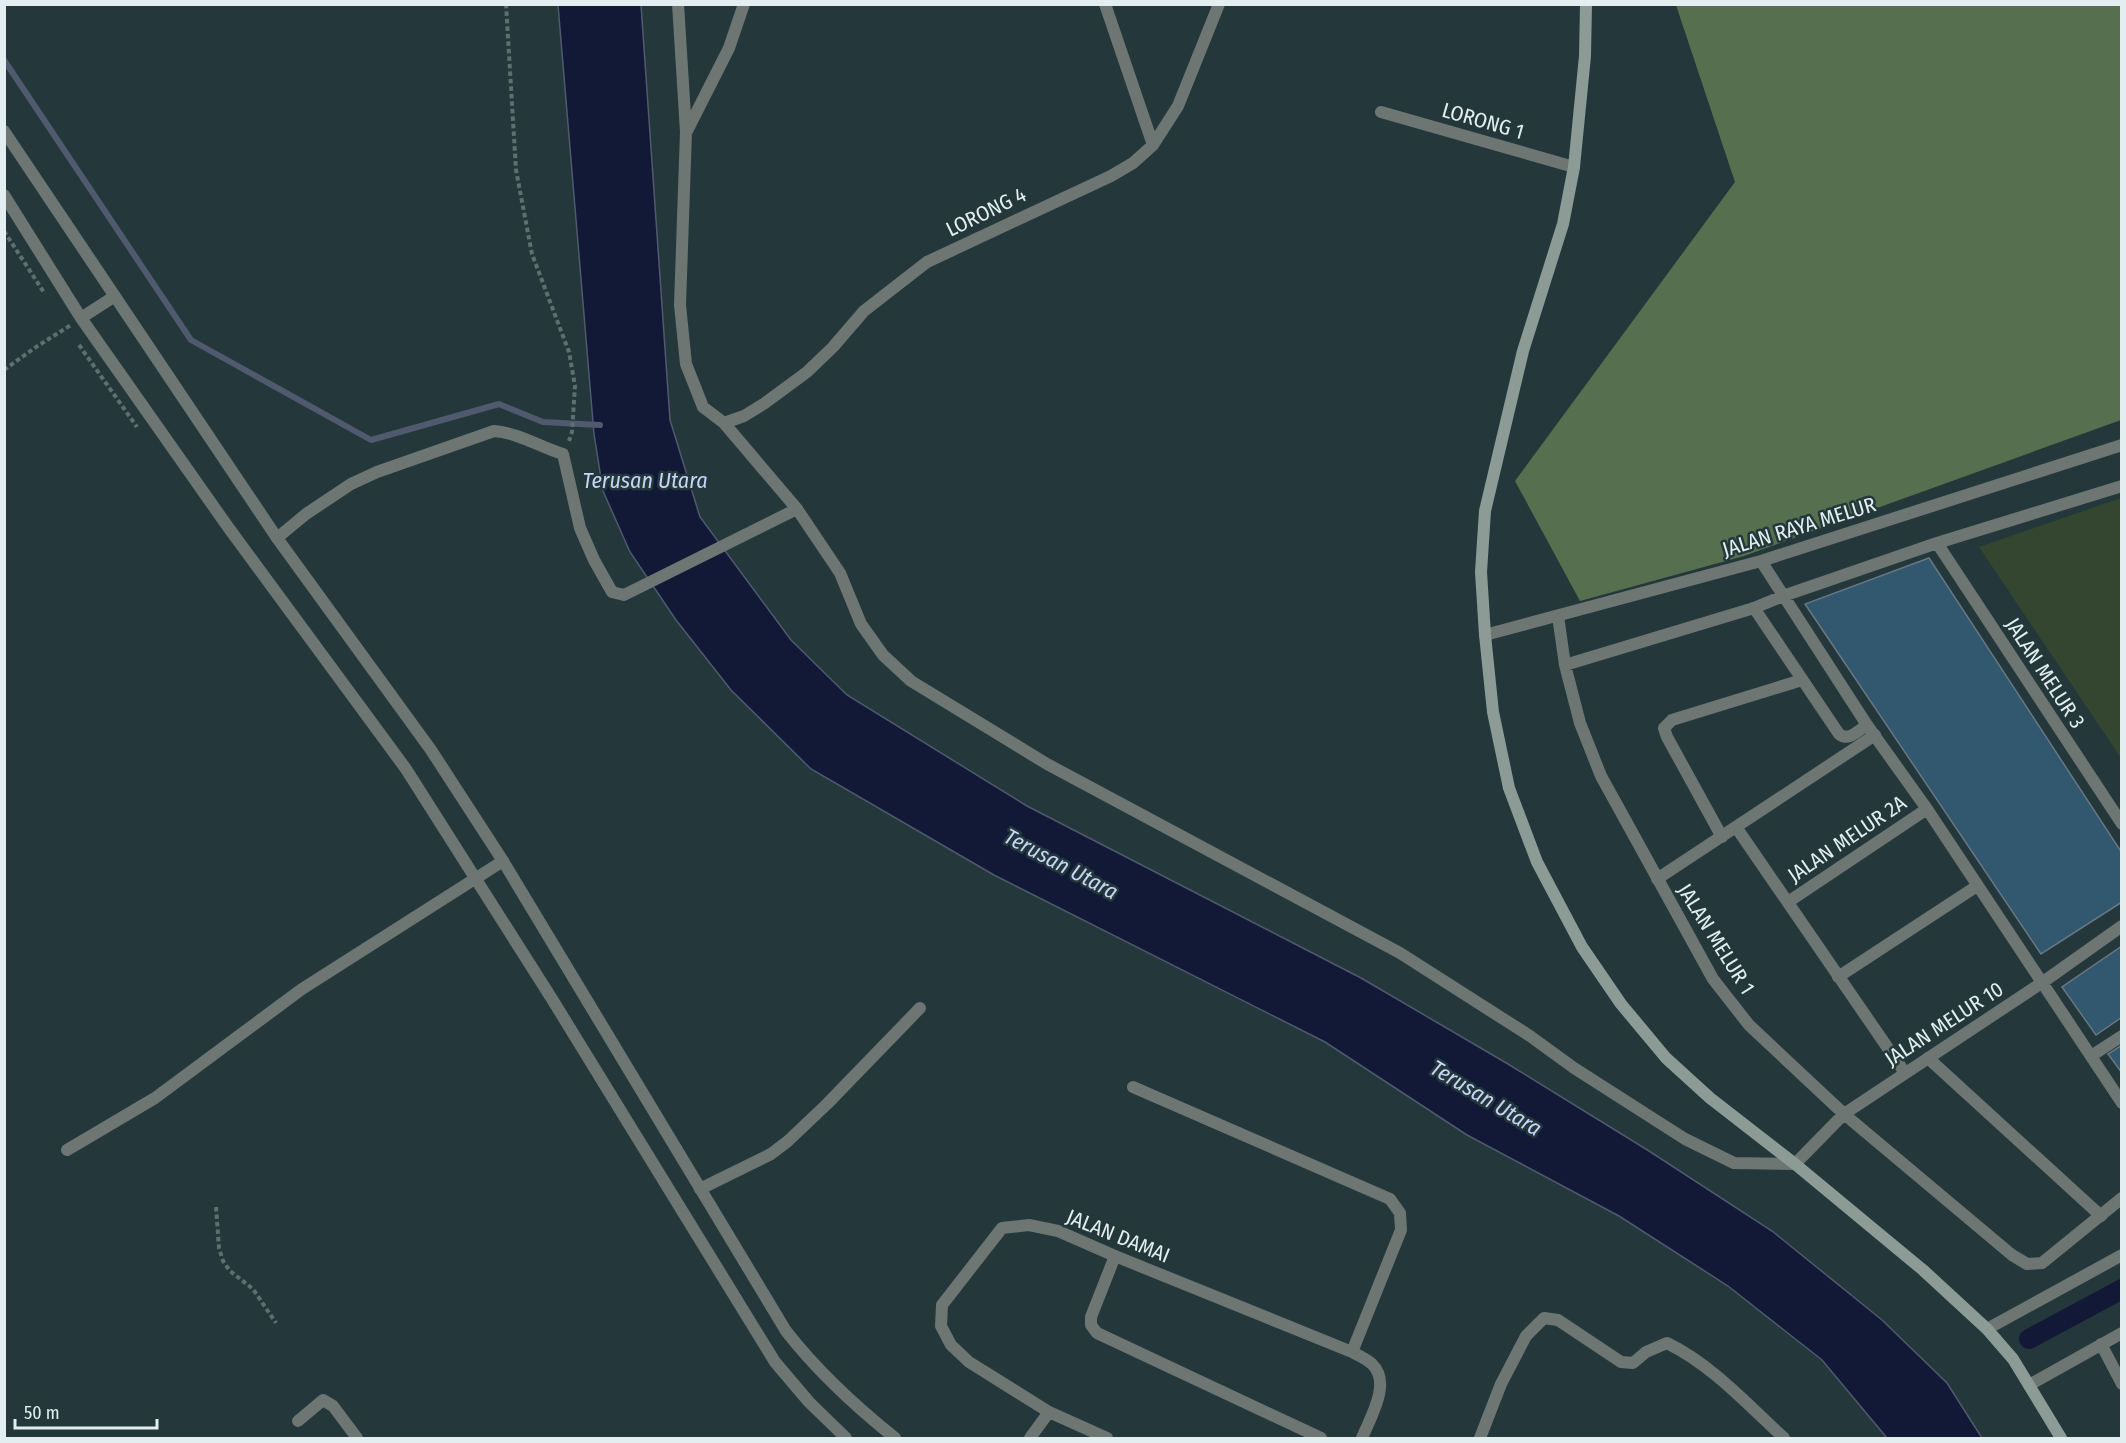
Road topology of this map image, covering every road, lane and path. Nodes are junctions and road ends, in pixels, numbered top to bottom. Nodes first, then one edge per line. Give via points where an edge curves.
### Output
1 (506, 4) edge
2 (678, 4) edge
3 (744, 4) edge
4 (1105, 4) edge
5 (1219, 4) edge
6 (1586, 4) edge
7 (1381, 112) dead end
8 (4, 131) edge
9 (686, 132) junction
10 (1153, 146) junction
11 (1574, 167) junction
12 (4, 195) edge
13 (115, 296) junction
14 (81, 318) junction
15 (4, 370) edge
16 (724, 423) junction
17 (572, 432) dead end
18 (2121, 445) edge
19 (2121, 486) edge
20 (792, 512) junction
21 (278, 538) junction
22 (1937, 543) junction
23 (1761, 561) junction
24 (1783, 596) junction
25 (1754, 608) junction
26 (1558, 616) junction
27 (1485, 635) junction
28 (1565, 665) junction
29 (1802, 680) junction
30 (1871, 730) junction
31 (1927, 809) junction
32 (2121, 824) edge
33 (1736, 827) junction
34 (1722, 837) junction
35 (502, 861) junction
36 (475, 879) junction
37 (1657, 879) junction
38 (1977, 886) junction
39 (1788, 902) junction
40 (2121, 926) edge
41 (1838, 977) junction
42 (2043, 982) junction
43 (920, 1008) dead end
44 (2121, 1036) edge
45 (2091, 1056) junction
46 (1928, 1058) junction
47 (1905, 1073) junction
48 (1133, 1087) dead end
49 (2121, 1103) edge
50 (1844, 1114) junction
51 (67, 1150) dead end
52 (1796, 1164) junction
53 (700, 1188) junction
54 (2121, 1198) edge
55 (216, 1207) dead end
56 (2101, 1216) junction
57 (2121, 1255) edge
58 (1115, 1256) junction
59 (276, 1323) dead end
60 (1987, 1329) junction
61 (2121, 1333) edge
62 (2101, 1344) junction
63 (1352, 1352) junction
64 (2121, 1384) edge
65 (2029, 1385) junction
66 (1049, 1412) junction
67 (298, 1421) dead end
68 (357, 1438) edge
69 (846, 1438) edge
70 (895, 1438) edge
71 (1030, 1438) edge
72 (1107, 1438) edge
73 (1321, 1438) edge
74 (1362, 1438) edge
75 (1480, 1438) edge
76 (1784, 1438) edge
77 (2061, 1438) edge

1 - 17 path via 516,170 532,254 568,352 575,386
2 - 9 street
3 - 9 street via 729,48
4 - 10 street
5 - 10 street, LORONG 4 via 1178,106
6 - 11 main road
7 - 11 street, LORONG 1
8 - 13 street
9 - 16 street via 680,305 686,364 703,406
10 - 16 street, LORONG 4 via 1111,176 927,262 864,311 807,372 744,416
11 - 27 main road via 1563,224 1523,351 1485,511 1481,572
12 - 14 street
13 - 14 street
13 - 21 street
14 - 15 path
14 - 36 street via 405,769
16 - 20 street
18 - 23 street, JALAN RAYA MELUR
19 - 22 street
20 - 21 street via 624,595 612,592 580,528 563,454 509,432 494,431 351,484 312,509
20 - 52 street via 840,573 861,624 883,655 911,681 1047,764 1400,953 1685,1139 1734,1162
21 - 35 street via 431,750
22 - 24 street
22 - 32 street, JALAN MELUR 3
23 - 24 street
23 - 26 street, JALAN RAYA MELUR
24 - 25 street
24 - 30 street
25 - 28 street
25 - 29 street
26 - 27 street, JALAN RAYA MELUR
26 - 28 street, JALAN MELUR 1
27 - 52 main road via 1493,712 1509,788 1537,862 1582,947 1621,1004 1666,1058 1710,1098
28 - 37 street, JALAN MELUR 1 via 1580,723 1601,776
29 - 30 street via 1843,738
29 - 34 street via 1672,720 1664,728
30 - 31 street
30 - 33 street
31 - 38 street
31 - 39 street, JALAN MELUR 2A
33 - 34 street
33 - 39 street
34 - 37 street
35 - 36 street
35 - 53 street
36 - 51 street via 302,989 155,1098
36 - 69 street via 775,1362
37 - 50 street, JALAN MELUR 1 via 1713,979 1731,1003 1749,1025
38 - 41 street
38 - 42 street
39 - 41 street
40 - 42 street, JALAN MELUR 10
41 - 47 street
42 - 45 street
42 - 46 street, JALAN MELUR 10
43 - 53 street via 788,1141 771,1154
44 - 45 street
45 - 49 street
46 - 47 street, JALAN MELUR 10
46 - 56 street
47 - 50 street, JALAN MELUR 10
48 - 63 street via 1390,1199 1400,1213 1401,1230
50 - 52 street, JALAN MELUR 10
50 - 56 street, JALAN MELUR 1 via 2012,1256 2027,1264 2042,1263
52 - 60 main road
53 - 70 street via 792,1339 817,1368
54 - 56 street
55 - 59 path via 223,1261 253,1289
57 - 60 street
58 - 63 street, JALAN DAMAI
58 - 66 street, JALAN DAMAI via 1058,1230 1029,1225 1002,1228 942,1305 941,1326 951,1345 969,1362
58 - 73 street via 1091,1317 1096,1333
60 - 65 main road
61 - 62 street
62 - 64 street
62 - 65 street
63 - 74 street, JALAN DAMAI via 1372,1364 1381,1387
65 - 77 main road
66 - 71 street
66 - 72 street, JALAN DAMAI
67 - 68 street via 323,1400 333,1406
75 - 76 street via 1501,1384 1526,1336 1544,1318 1558,1320 1621,1362 1633,1363 1667,1343 1717,1377

